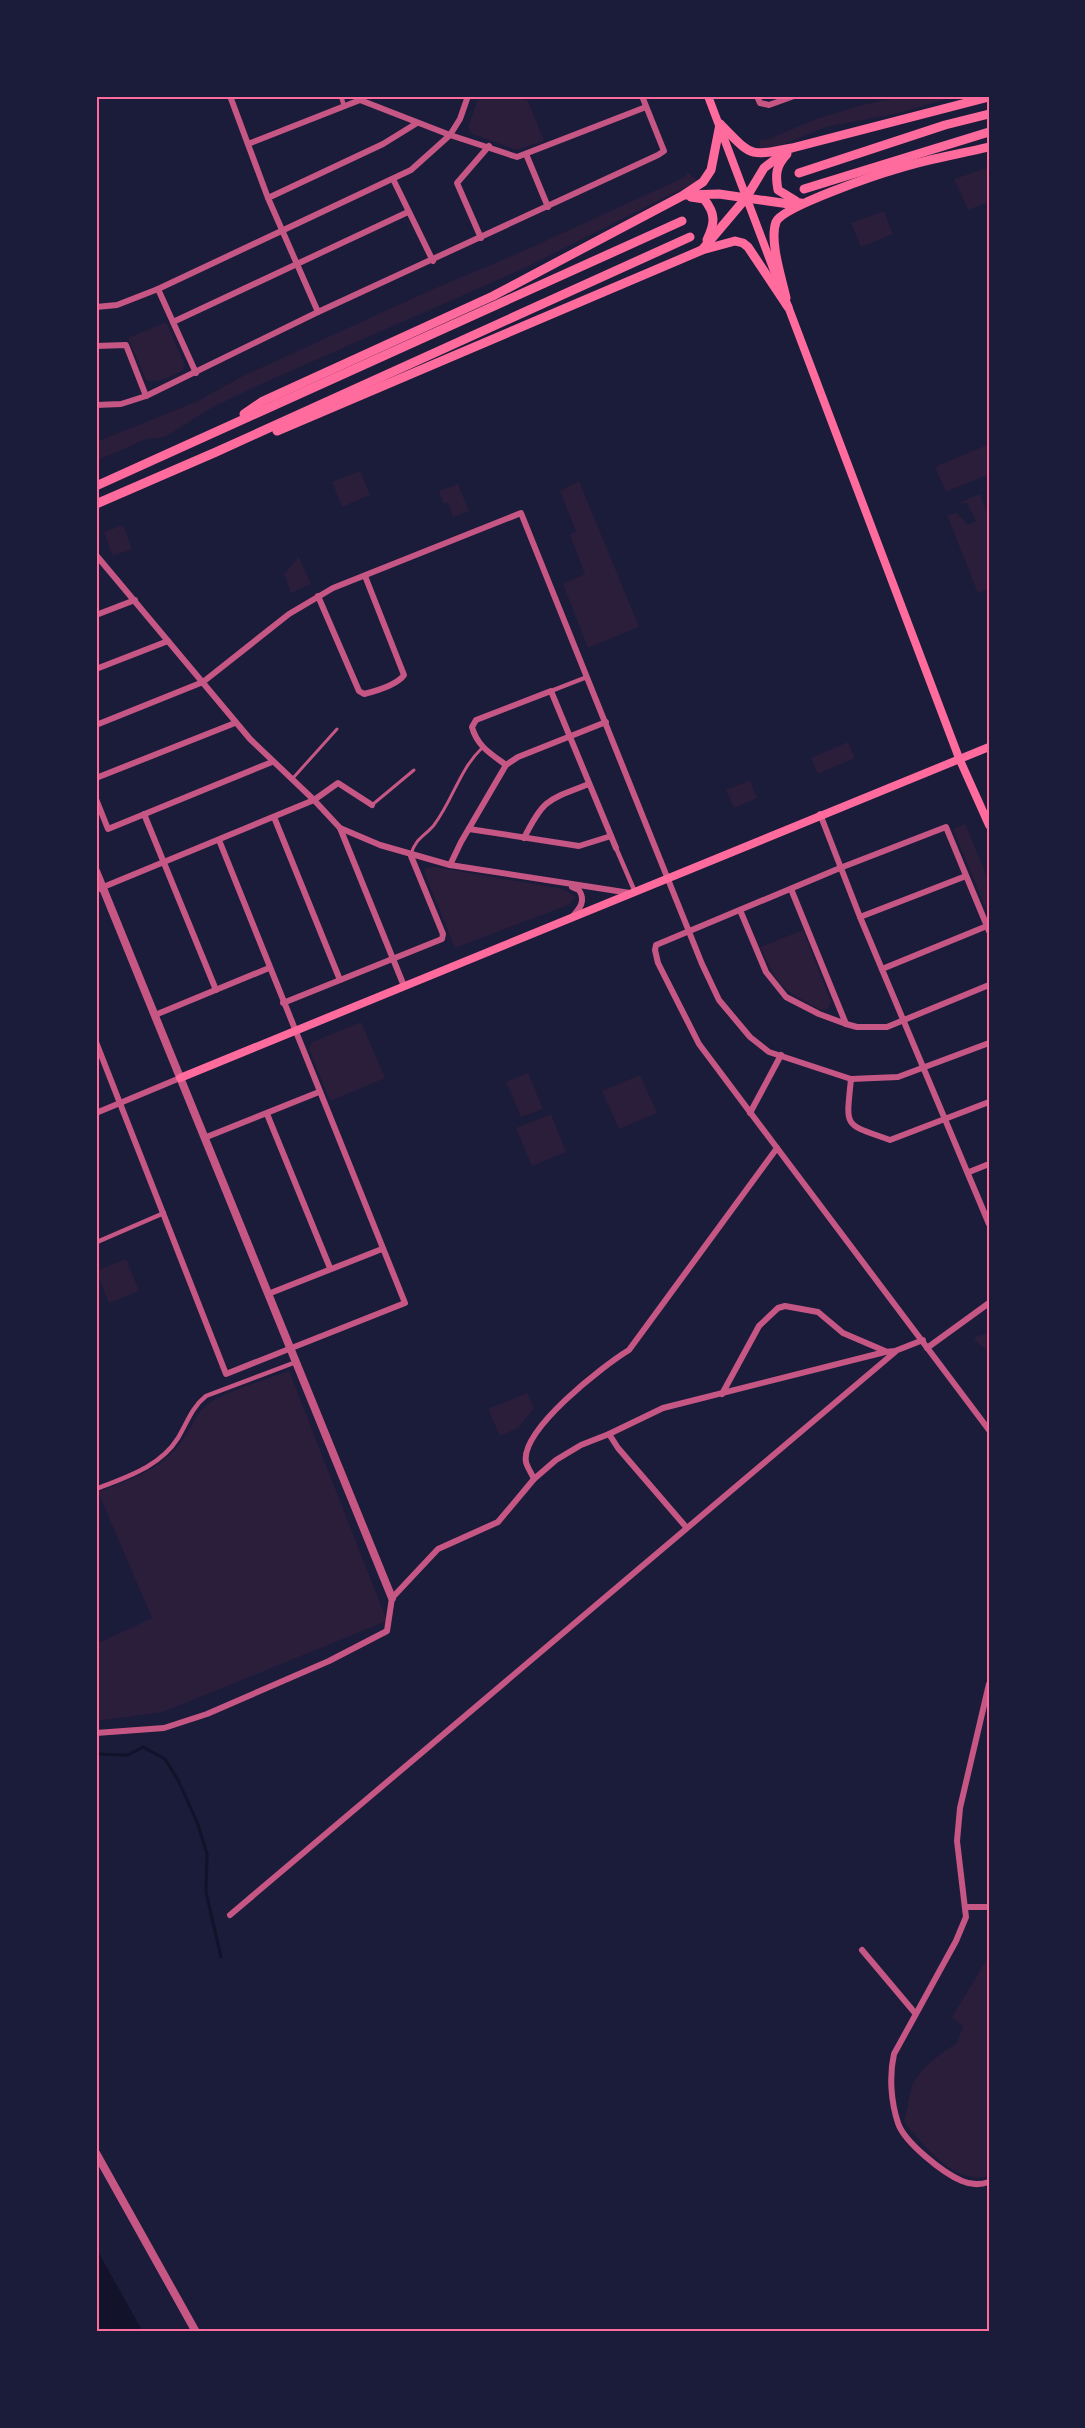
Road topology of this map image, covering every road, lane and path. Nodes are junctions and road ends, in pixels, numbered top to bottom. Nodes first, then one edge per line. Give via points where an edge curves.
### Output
1 (230, 96) edge
2 (341, 96) edge
3 (468, 96) edge
4 (642, 96) edge
5 (708, 96) edge
6 (757, 96) edge
7 (794, 96) edge
8 (989, 97) edge
9 (345, 106) junction
10 (646, 107) junction
11 (989, 114) edge
12 (417, 123) junction
13 (720, 124) junction
14 (989, 132) edge
15 (450, 135) junction
16 (248, 144) junction
17 (489, 146) junction
18 (989, 147) edge
19 (792, 148) junction
20 (526, 154) junction
21 (799, 173) dead end
22 (393, 179) junction
23 (804, 189) dead end
24 (682, 196) junction
25 (268, 198) junction
26 (746, 198) junction
27 (803, 202) junction
28 (548, 207) junction
29 (408, 212) junction
30 (682, 221) dead end
31 (282, 230) junction
32 (690, 237) dead end
33 (481, 238) junction
34 (702, 250) junction
35 (433, 261) junction
36 (296, 263) junction
37 (158, 289) junction
38 (96, 307) edge
39 (788, 307) junction
40 (318, 312) junction
41 (173, 322) junction
42 (96, 346) edge
43 (196, 373) junction
44 (146, 396) junction
45 (96, 405) edge
46 (225, 428) junction
47 (216, 452) junction
48 (96, 486) edge
49 (96, 504) edge
50 (96, 557) edge
51 (365, 576) junction
52 (318, 596) junction
53 (135, 600) junction
54 (96, 615) edge
55 (168, 640) junction
56 (96, 669) edge
57 (587, 676) junction
58 (203, 682) junction
59 (551, 691) junction
60 (606, 722) junction
61 (235, 723) junction
62 (96, 725) edge
63 (338, 729) dead end
64 (570, 737) junction
65 (989, 747) edge
66 (482, 748) junction
67 (959, 758) junction
68 (272, 762) junction
69 (506, 765) junction
70 (414, 770) dead end
71 (96, 778) edge
72 (291, 780) junction
73 (589, 784) junction
74 (96, 799) edge
75 (314, 800) junction
76 (372, 805) joint
77 (144, 814) junction
78 (820, 814) junction
79 (274, 817) junction
80 (989, 825) edge
81 (340, 828) junction
82 (470, 829) junction
83 (611, 836) junction
84 (524, 838) junction
85 (219, 840) junction
86 (616, 848) joint
87 (411, 856) junction
88 (164, 863) junction
89 (450, 865) junction
90 (840, 868) junction
91 (96, 871) edge
92 (966, 876) junction
93 (669, 879) junction
94 (569, 885) junction
95 (99, 889) edge
96 (791, 889) junction
97 (634, 892) junction
98 (740, 910) junction
99 (860, 917) junction
100 (570, 918) junction
101 (988, 928) edge
102 (688, 931) junction
103 (393, 960) junction
104 (269, 968) junction
105 (882, 969) junction
106 (340, 980) junction
107 (989, 985) edge
108 (404, 986) junction
109 (216, 990) junction
110 (283, 1003) junction
111 (155, 1015) junction
112 (903, 1021) junction
113 (846, 1024) junction
114 (295, 1032) junction
115 (96, 1042) edge
116 (989, 1043) edge
117 (781, 1055) junction
118 (925, 1069) junction
119 (180, 1078) junction
120 (851, 1079) junction
121 (319, 1092) junction
122 (989, 1102) edge
123 (121, 1103) junction
124 (96, 1113) edge
125 (750, 1113) junction
126 (267, 1114) junction
127 (945, 1118) junction
128 (204, 1138) junction
129 (777, 1148) junction
130 (989, 1164) edge
131 (969, 1172) junction
132 (165, 1213) junction
133 (989, 1224) edge
134 (97, 1242) edge
135 (382, 1249) junction
136 (330, 1268) junction
137 (268, 1294) junction
138 (989, 1304) edge
139 (923, 1340) junction
140 (291, 1348) junction
141 (927, 1348) junction
142 (895, 1351) junction
143 (885, 1352) junction
144 (296, 1362) junction
145 (722, 1394) junction
146 (989, 1430) edge
147 (609, 1434) junction
148 (534, 1479) junction
149 (96, 1489) edge
150 (686, 1527) junction
151 (392, 1598) junction
152 (989, 1684) edge
153 (96, 1733) edge
154 (966, 1907) junction
155 (989, 1907) edge
156 (230, 1915) dead end
157 (862, 1950) dead end
158 (915, 2013) junction
159 (96, 2153) edge
160 (989, 2182) edge
161 (196, 2332) edge

1 - 16 street
2 - 9 street
3 - 15 street
4 - 10 street
5 - 13 main road
6 - 7 street via 766,105
8 - 19 highway
9 - 12 street via 360,99
9 - 16 street
10 - 20 street
10 - 28 street via 663,151
11 - 21 highway
12 - 15 street
12 - 25 street via 383,144
13 - 19 highway via 754,153
13 - 24 highway via 711,170 703,182
13 - 26 main road
14 - 23 highway
15 - 17 street
15 - 22 street via 411,170
16 - 25 street
17 - 20 street via 517,157
17 - 33 street via 457,183
18 - 27 highway via 900,168
19 - 26 highway via 769,162
19 - 27 highway via 775,177 778,190
20 - 28 street
22 - 29 street
22 - 31 street
24 - 26 highway via 703,193
24 - 34 highway via 704,199 712,210 714,224
24 - 46 highway via 493,296 263,401
25 - 31 street
26 - 27 highway
26 - 34 highway
26 - 39 main road
27 - 39 highway via 781,215 775,225 776,251
28 - 33 street
29 - 35 street
29 - 36 street
30 - 46 highway
31 - 36 street
31 - 37 street
32 - 47 highway
33 - 35 street
34 - 39 highway via 726,242 743,243
34 - 47 highway via 271,434
35 - 40 street
36 - 40 street
36 - 41 street
37 - 38 street via 117,305
37 - 41 street
39 - 67 main road
40 - 43 street
41 - 43 street
42 - 44 street via 126,345
43 - 44 street
44 - 45 street via 121,404
46 - 48 highway
47 - 49 highway
50 - 53 street
51 - 52 street
51 - 52 street via 404,675 401,680 372,692 359,691
51 - 57 street via 521,513
52 - 58 street
53 - 54 street
53 - 55 street
55 - 56 street
55 - 58 street
57 - 59 street
57 - 60 street
58 - 61 street
58 - 62 street
59 - 64 street
59 - 66 street via 476,720 472,727
60 - 64 street
60 - 93 street
61 - 68 street
61 - 71 street
63 - 72 lane
64 - 69 street
64 - 73 street
65 - 67 main road
66 - 69 street
66 - 87 lane via 466,765 439,818 414,843
67 - 78 main road
67 - 80 main road
68 - 72 street
68 - 77 street
69 - 82 street
70 - 76 lane
72 - 75 street
73 - 83 street
73 - 84 street via 543,805
74 - 77 street via 108,829
75 - 76 street via 338,783
75 - 79 street
75 - 81 street
77 - 88 street
78 - 90 street
78 - 93 main road
79 - 85 street
79 - 106 street
81 - 87 street
81 - 103 street
82 - 84 street
82 - 89 street
83 - 84 street via 579,846
83 - 86 street
85 - 88 street
85 - 104 street
86 - 97 street
87 - 89 street
87 - 103 street via 443,934 439,942
88 - 95 street
88 - 109 street
89 - 94 street
90 - 92 street via 946,826
90 - 96 street
90 - 99 street
91 - 95 street
92 - 99 street
92 - 101 street
93 - 97 main road
93 - 102 street
94 - 97 street
94 - 100 street via 579,890 583,900
95 - 111 street
96 - 98 street
96 - 113 street
97 - 100 main road
98 - 102 street
98 - 113 street via 766,972 786,997
99 - 105 street
100 - 108 main road
101 - 105 street
102 - 117 street via 719,1000 750,1037 769,1052
102 - 125 street via 656,945 655,956 699,1044
103 - 106 street
103 - 108 street
104 - 109 street
104 - 110 street
105 - 112 street
106 - 110 street
107 - 112 street
108 - 114 main road
109 - 111 street
110 - 114 street
111 - 119 street
112 - 113 street via 870,1028
112 - 118 street
114 - 119 main road
114 - 121 street
115 - 123 street
116 - 118 street
117 - 120 street
117 - 125 street
118 - 120 street via 897,1077
118 - 127 street
119 - 123 street
119 - 128 street
120 - 127 street via 847,1116 854,1127 890,1140
121 - 126 street
121 - 135 street
122 - 127 street
123 - 124 street
123 - 132 street
125 - 129 street
126 - 128 street
126 - 136 street
127 - 131 street
128 - 137 street
129 - 139 street
129 - 148 street via 628,1350 569,1395 537,1432 526,1462
130 - 131 street
131 - 133 street
132 - 134 street
132 - 140 street via 226,1374
135 - 136 street
135 - 140 street via 405,1303
136 - 137 street
137 - 140 street
138 - 141 street
139 - 141 street
139 - 142 street
140 - 144 street
141 - 146 street
142 - 143 street
142 - 150 street
143 - 145 street
143 - 145 street via 843,1333 818,1312 785,1306 759,1326
144 - 149 street via 206,1396 197,1403 169,1451 153,1464
144 - 151 street
145 - 147 street via 663,1408
147 - 148 street via 581,1445
147 - 150 street
148 - 151 street via 498,1522 438,1549
150 - 156 street
151 - 153 street via 387,1631 329,1661 207,1714 164,1728
152 - 154 street via 960,1808 957,1841
154 - 155 street
154 - 158 street via 963,1926
157 - 158 street
158 - 160 street via 891,2067 898,2125 929,2160 950,2174 973,2184
159 - 161 street

